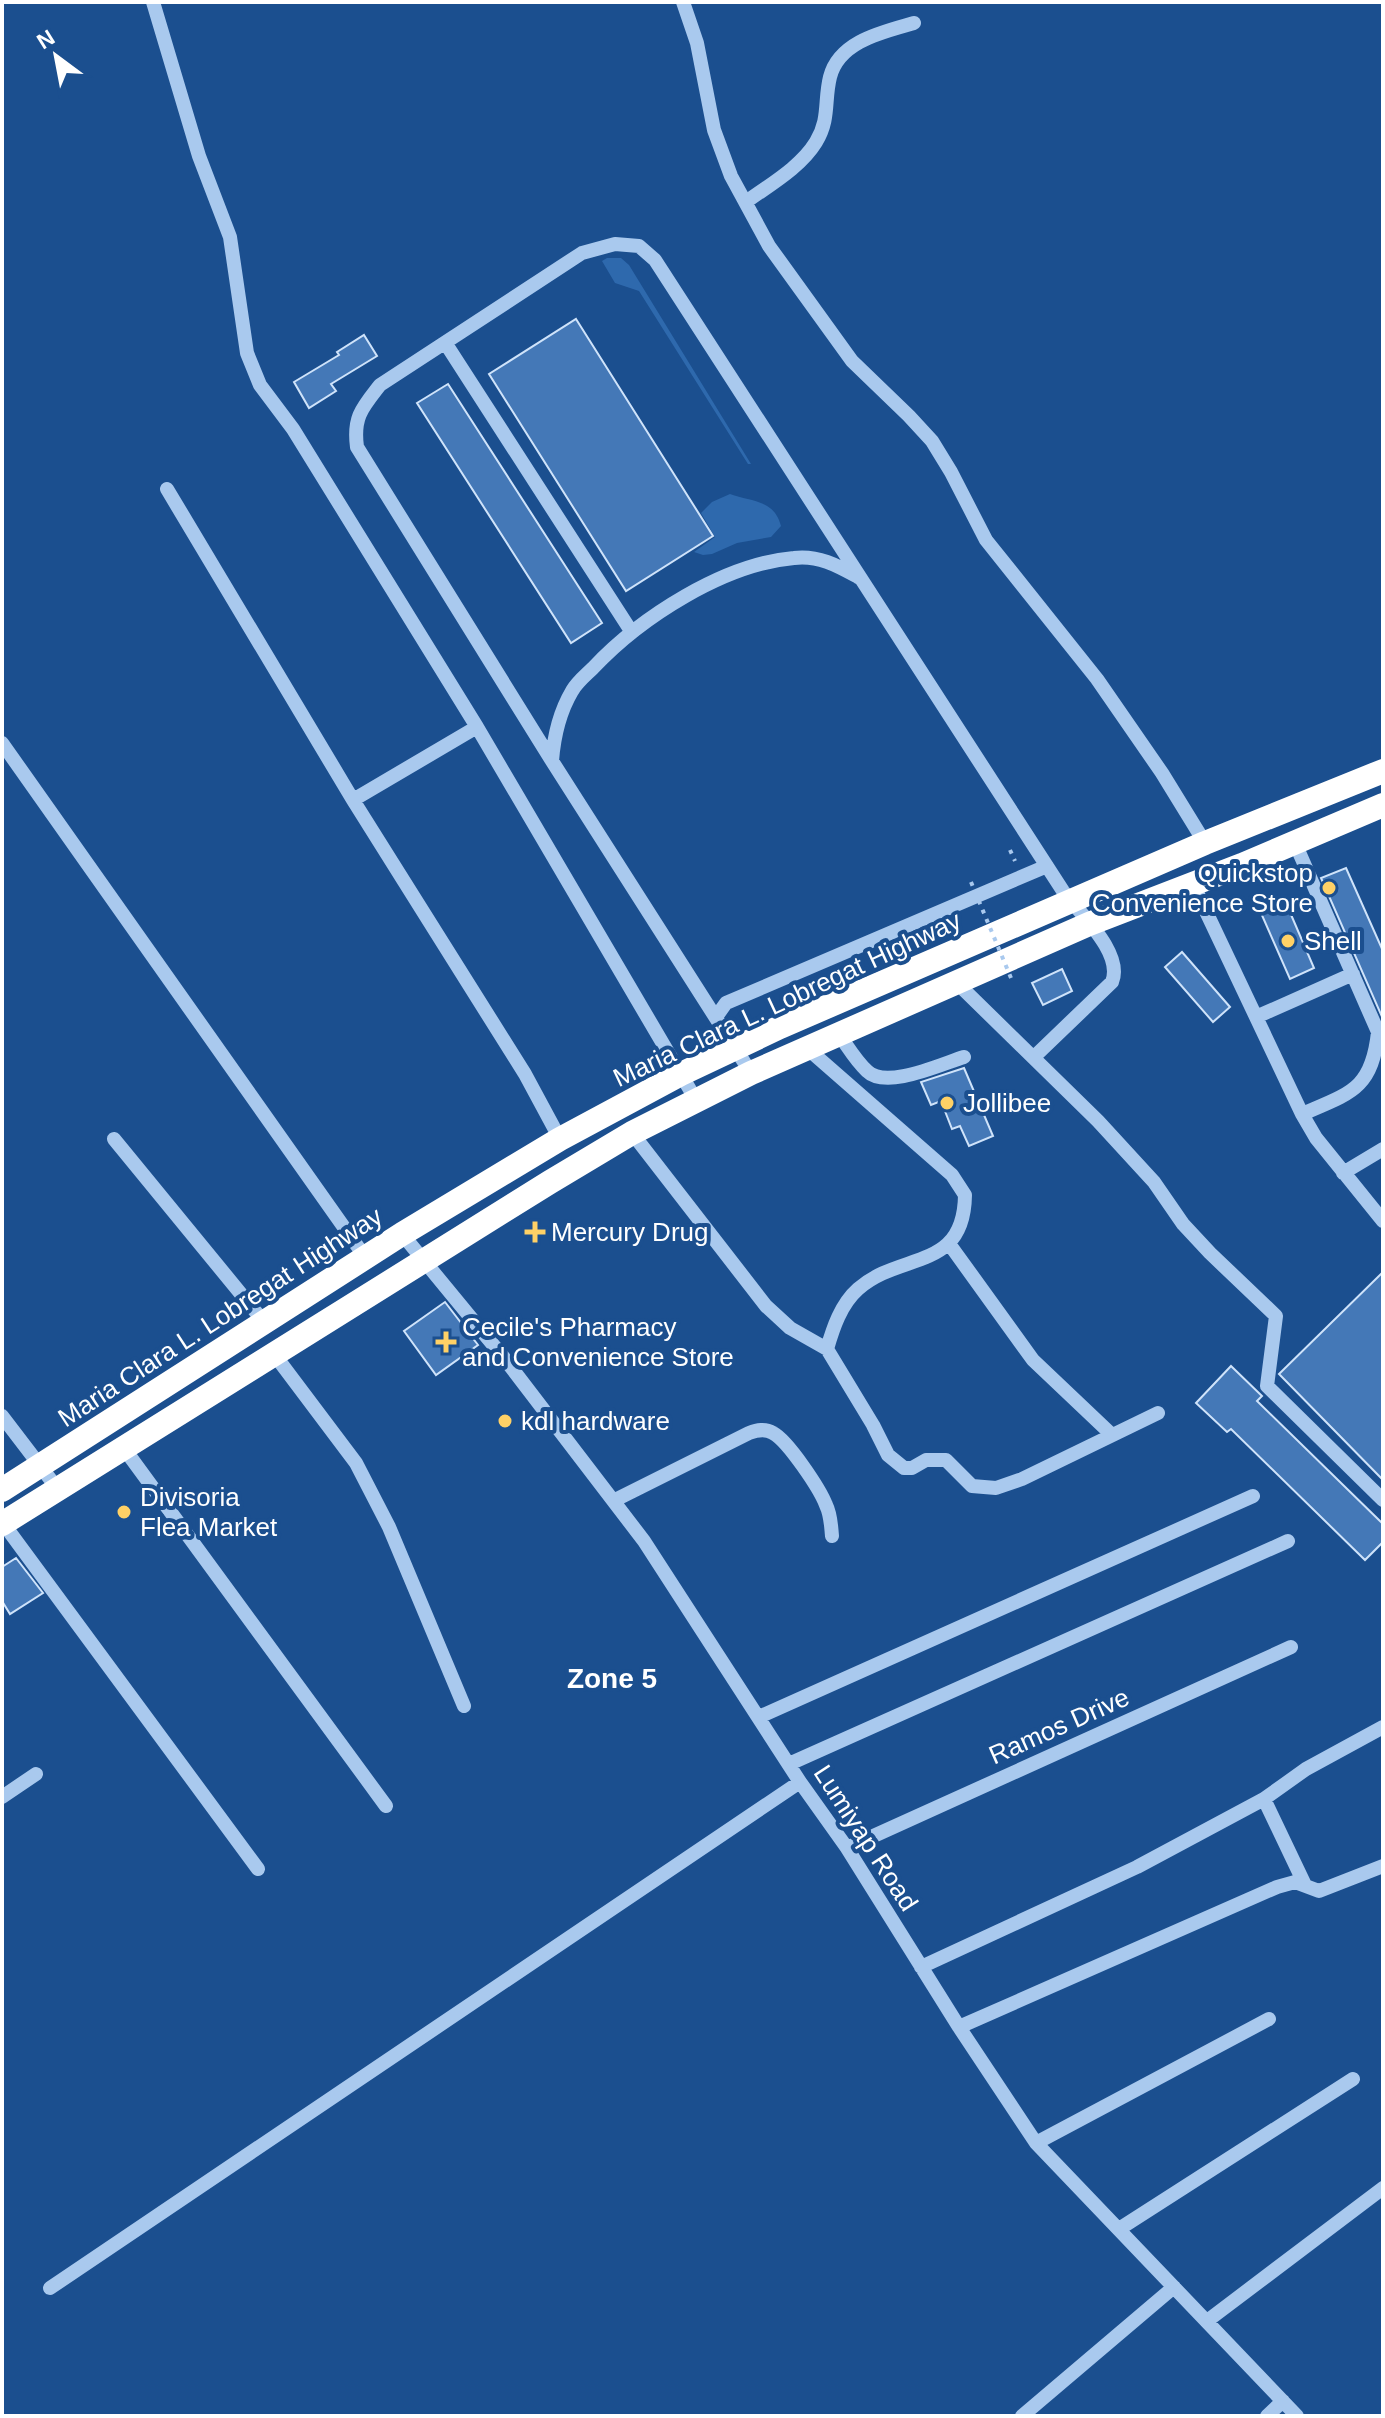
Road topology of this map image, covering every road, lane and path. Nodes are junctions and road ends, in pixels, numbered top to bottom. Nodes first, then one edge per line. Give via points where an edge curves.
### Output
1 (153, 2) edge
2 (683, 2) edge
3 (914, 23) dead end
4 (746, 202) junction
5 (446, 344) junction
6 (167, 489) dead end
7 (860, 579) junction
8 (631, 631) junction
9 (477, 727) junction
10 (2, 743) edge
11 (552, 761) junction
12 (1383, 771) edge
13 (353, 800) junction
14 (1383, 805) edge
15 (1205, 843) junction
16 (1295, 843) junction
17 (1010, 850) dead end
18 (1047, 866) junction
19 (1009, 868) dead end
20 (971, 882) dead end
21 (1193, 884) junction
22 (1070, 901) junction
23 (1089, 924) junction
24 (1353, 974) junction
25 (1011, 978) dead end
26 (958, 984) junction
27 (716, 1017) junction
28 (1256, 1017) junction
29 (840, 1036) junction
30 (736, 1048) junction
31 (808, 1049) junction
32 (964, 1057) dead end
33 (1034, 1057) junction
34 (751, 1073) junction
35 (681, 1074) junction
36 (696, 1100) junction
37 (1302, 1114) junction
38 (632, 1133) junction
39 (114, 1139) dead end
40 (560, 1139) junction
41 (1383, 1149) edge
42 (1343, 1173) junction
43 (1383, 1221) edge
44 (402, 1234) junction
45 (950, 1245) junction
46 (365, 1257) junction
47 (424, 1261) junction
48 (264, 1322) junction
49 (827, 1349) junction
50 (274, 1354) junction
51 (1158, 1413) dead end
52 (2, 1416) edge
53 (1111, 1434) junction
54 (123, 1447) junction
55 (41, 1464) junction
56 (57, 1488) junction
57 (2, 1490) edge
58 (1253, 1496) dead end
59 (615, 1500) junction
60 (1383, 1500) edge
61 (3, 1523) edge
62 (832, 1536) dead end
63 (1288, 1541) dead end
64 (1291, 1647) dead end
65 (464, 1706) dead end
66 (759, 1717) junction
67 (1383, 1727) edge
68 (789, 1764) junction
69 (36, 1774) dead end
70 (800, 1782) junction
71 (2, 1797) edge
72 (1264, 1799) junction
73 (386, 1806) dead end
74 (847, 1848) junction
75 (1383, 1866) edge
76 (258, 1869) dead end
77 (1305, 1885) junction
78 (921, 1967) junction
79 (1269, 2019) dead end
80 (959, 2027) junction
81 (1353, 2079) dead end
82 (1036, 2143) junction
83 (1383, 2188) edge
84 (1119, 2229) junction
85 (1174, 2287) junction
86 (50, 2288) dead end
87 (1207, 2321) junction
88 (1283, 2401) junction
89 (1022, 2416) edge
90 (1267, 2416) edge
91 (1297, 2416) edge

1 - 9 street via 199,156 230,237 247,353 260,385 293,429
2 - 4 street via 714,130
3 - 4 street via 856,43 839,57 830,76 827,120 815,144
4 - 15 street via 769,246 852,361 932,441 986,540 1097,679
5 - 7 street via 582,253 615,244 639,246 655,260
5 - 8 street
5 - 11 street via 380,385 360,410 357,447
6 - 13 street
7 - 8 street via 830,561 796,557 744,568 673,603
7 - 18 street
8 - 11 street via 573,689 555,729
9 - 13 street
9 - 35 street
10 - 46 street
11 - 27 street
12 - 15 highway, Maria Clara L. Lobregat Highway
13 - 40 street via 525,1074
14 - 16 highway, Maria Clara L. Lobregat Highway
15 - 22 highway, Maria Clara L. Lobregat Highway
16 - 21 highway, Maria Clara L. Lobregat Highway
16 - 24 street
17 - 19 path via 1016,860
18 - 22 street
18 - 27 street via 726,1003
20 - 25 path, bridge
21 - 23 highway, Maria Clara L. Lobregat Highway
21 - 28 street
22 - 23 street
22 - 30 highway, Maria Clara L. Lobregat Highway
23 - 26 highway, Maria Clara L. Lobregat Highway
23 - 33 street via 1116,965 1112,982
24 - 28 street
24 - 37 street via 1378,1032 1375,1060 1366,1077 1344,1096
26 - 29 highway, Maria Clara L. Lobregat Highway
26 - 33 street
27 - 30 street
28 - 37 street
29 - 31 highway, Maria Clara L. Lobregat Highway
29 - 32 street via 868,1073 878,1077 914,1073
30 - 34 street
30 - 35 highway, Maria Clara L. Lobregat Highway
31 - 34 highway, Maria Clara L. Lobregat Highway
31 - 45 street via 961,1186 965,1205
33 - 60 street via 1130,1153 1210,1253 1276,1316 1267,1386
34 - 36 highway, Maria Clara L. Lobregat Highway
35 - 36 street
35 - 40 highway, Maria Clara L. Lobregat Highway
36 - 38 highway, Maria Clara L. Lobregat Highway
37 - 42 street
38 - 47 highway, Maria Clara L. Lobregat Highway
38 - 49 street via 766,1306 790,1328
39 - 48 street
40 - 44 highway, Maria Clara L. Lobregat Highway
41 - 42 street
42 - 43 street
44 - 46 highway, Maria Clara L. Lobregat Highway
44 - 47 street, Lumiyap Road
45 - 49 street via 879,1274 856,1290
45 - 53 street via 1033,1360
46 - 48 highway, Maria Clara L. Lobregat Highway
47 - 50 highway, Maria Clara L. Lobregat Highway
47 - 59 street, Lumiyap Road
48 - 55 highway, Maria Clara L. Lobregat Highway
49 - 53 street via 888,1455 904,1468 946,1460 972,1486 996,1488
50 - 54 highway, Maria Clara L. Lobregat Highway
50 - 65 street via 356,1463 389,1527
51 - 53 street
52 - 55 street
54 - 56 highway, Maria Clara L. Lobregat Highway
54 - 73 street
55 - 56 street
55 - 57 highway, Maria Clara L. Lobregat Highway
56 - 61 highway, Maria Clara L. Lobregat Highway
58 - 66 street
59 - 62 street via 761,1430 782,1440 826,1503
59 - 66 street, Lumiyap Road
61 - 76 street
63 - 68 street
64 - 74 street, Ramos Drive
66 - 68 street, Lumiyap Road
67 - 72 street
68 - 70 street, Lumiyap Road
69 - 71 street
70 - 74 street, Lumiyap Road
70 - 86 street
72 - 77 street
72 - 78 street via 1137,1867
74 - 78 street, Lumiyap Road
75 - 77 street via 1319,1891
77 - 80 street via 1277,1887
78 - 80 street, Lumiyap Road
79 - 82 street
80 - 82 street, Lumiyap Road
81 - 84 street
82 - 84 street, Lumiyap Road
83 - 87 street
84 - 85 street, Lumiyap Road
85 - 87 street, Lumiyap Road
85 - 89 street
87 - 88 street, Lumiyap Road
88 - 90 street
88 - 91 street, Lumiyap Road

